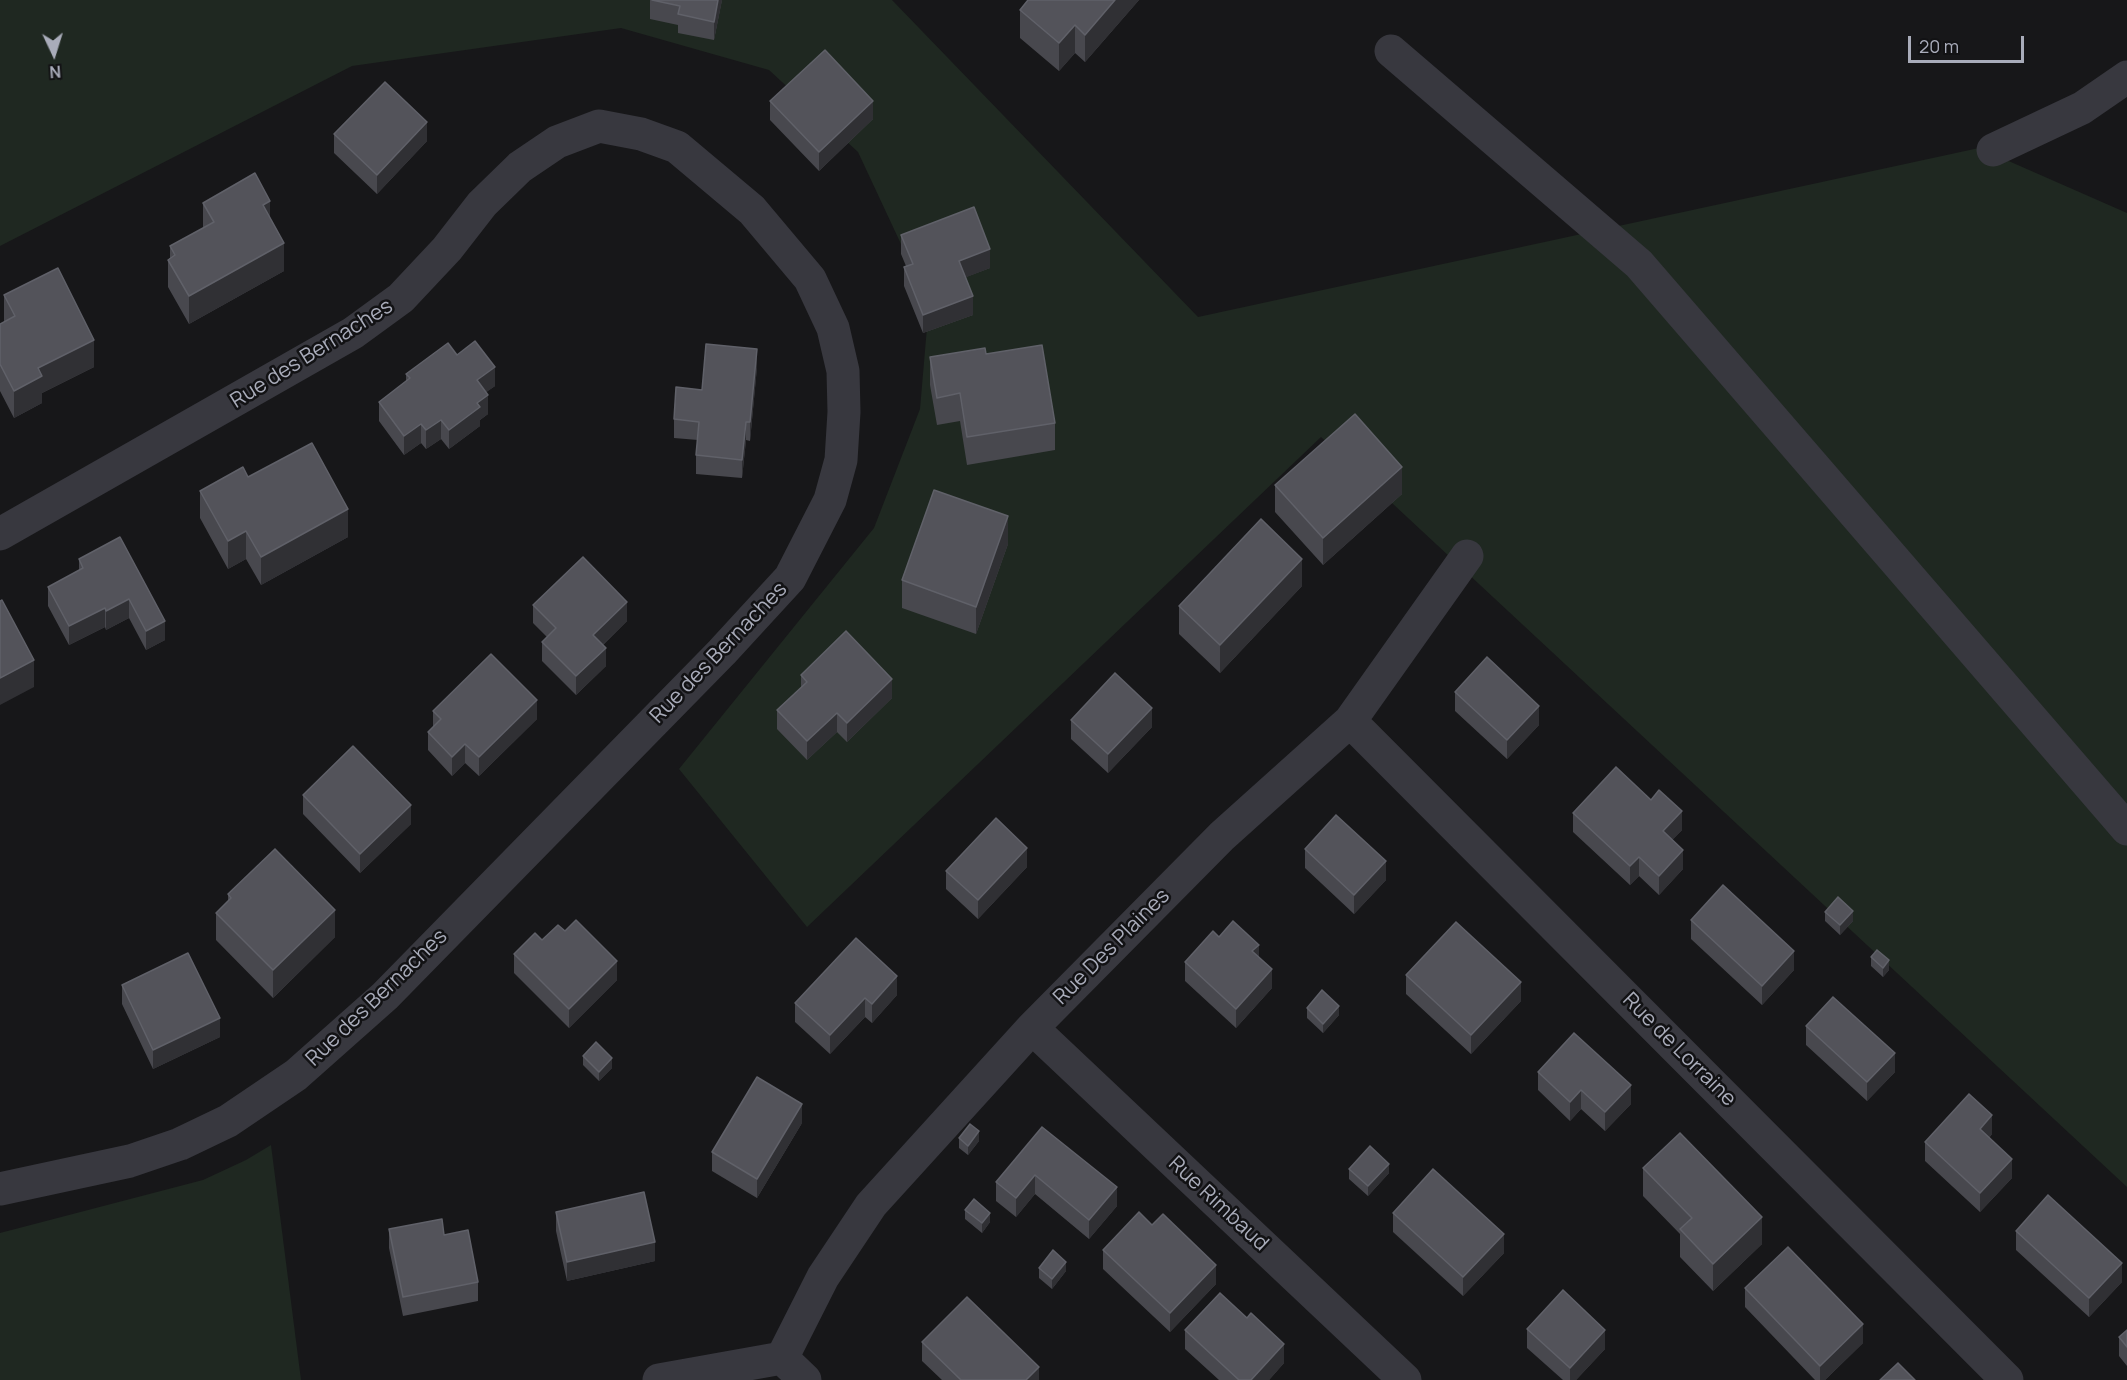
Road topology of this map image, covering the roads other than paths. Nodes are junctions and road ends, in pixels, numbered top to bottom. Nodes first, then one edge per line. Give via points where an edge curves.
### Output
1 (1391, 51) dead end
2 (2127, 77) edge
3 (1993, 150) dead end
4 (0, 534) edge
5 (1467, 556) dead end
6 (1350, 721) junction
7 (2127, 829) edge
8 (1032, 1028) junction
9 (0, 1189) edge
10 (782, 1358) junction
11 (658, 1380) edge
12 (805, 1380) edge
13 (1405, 1380) edge
14 (2007, 1380) edge

1 - 7 street via 1639,264
2 - 3 street via 2082,108
4 - 9 street, Rue des Bernaches via 353,333 400,298 447,249 482,204 520,167 557,142 599,126 641,134 677,147 752,210 810,279 833,328 843,371 841,460 830,500 790,578 385,996 296,1075 228,1121 180,1144 130,1161
5 - 6 street, Rue Des Plaines
6 - 8 street, Rue Des Plaines via 1222,836
6 - 14 street, Rue de Lorraine
8 - 10 street, Rue Des Plaines via 871,1206 822,1277
8 - 13 street, Rue Rimbaud
10 - 11 street
10 - 12 street

